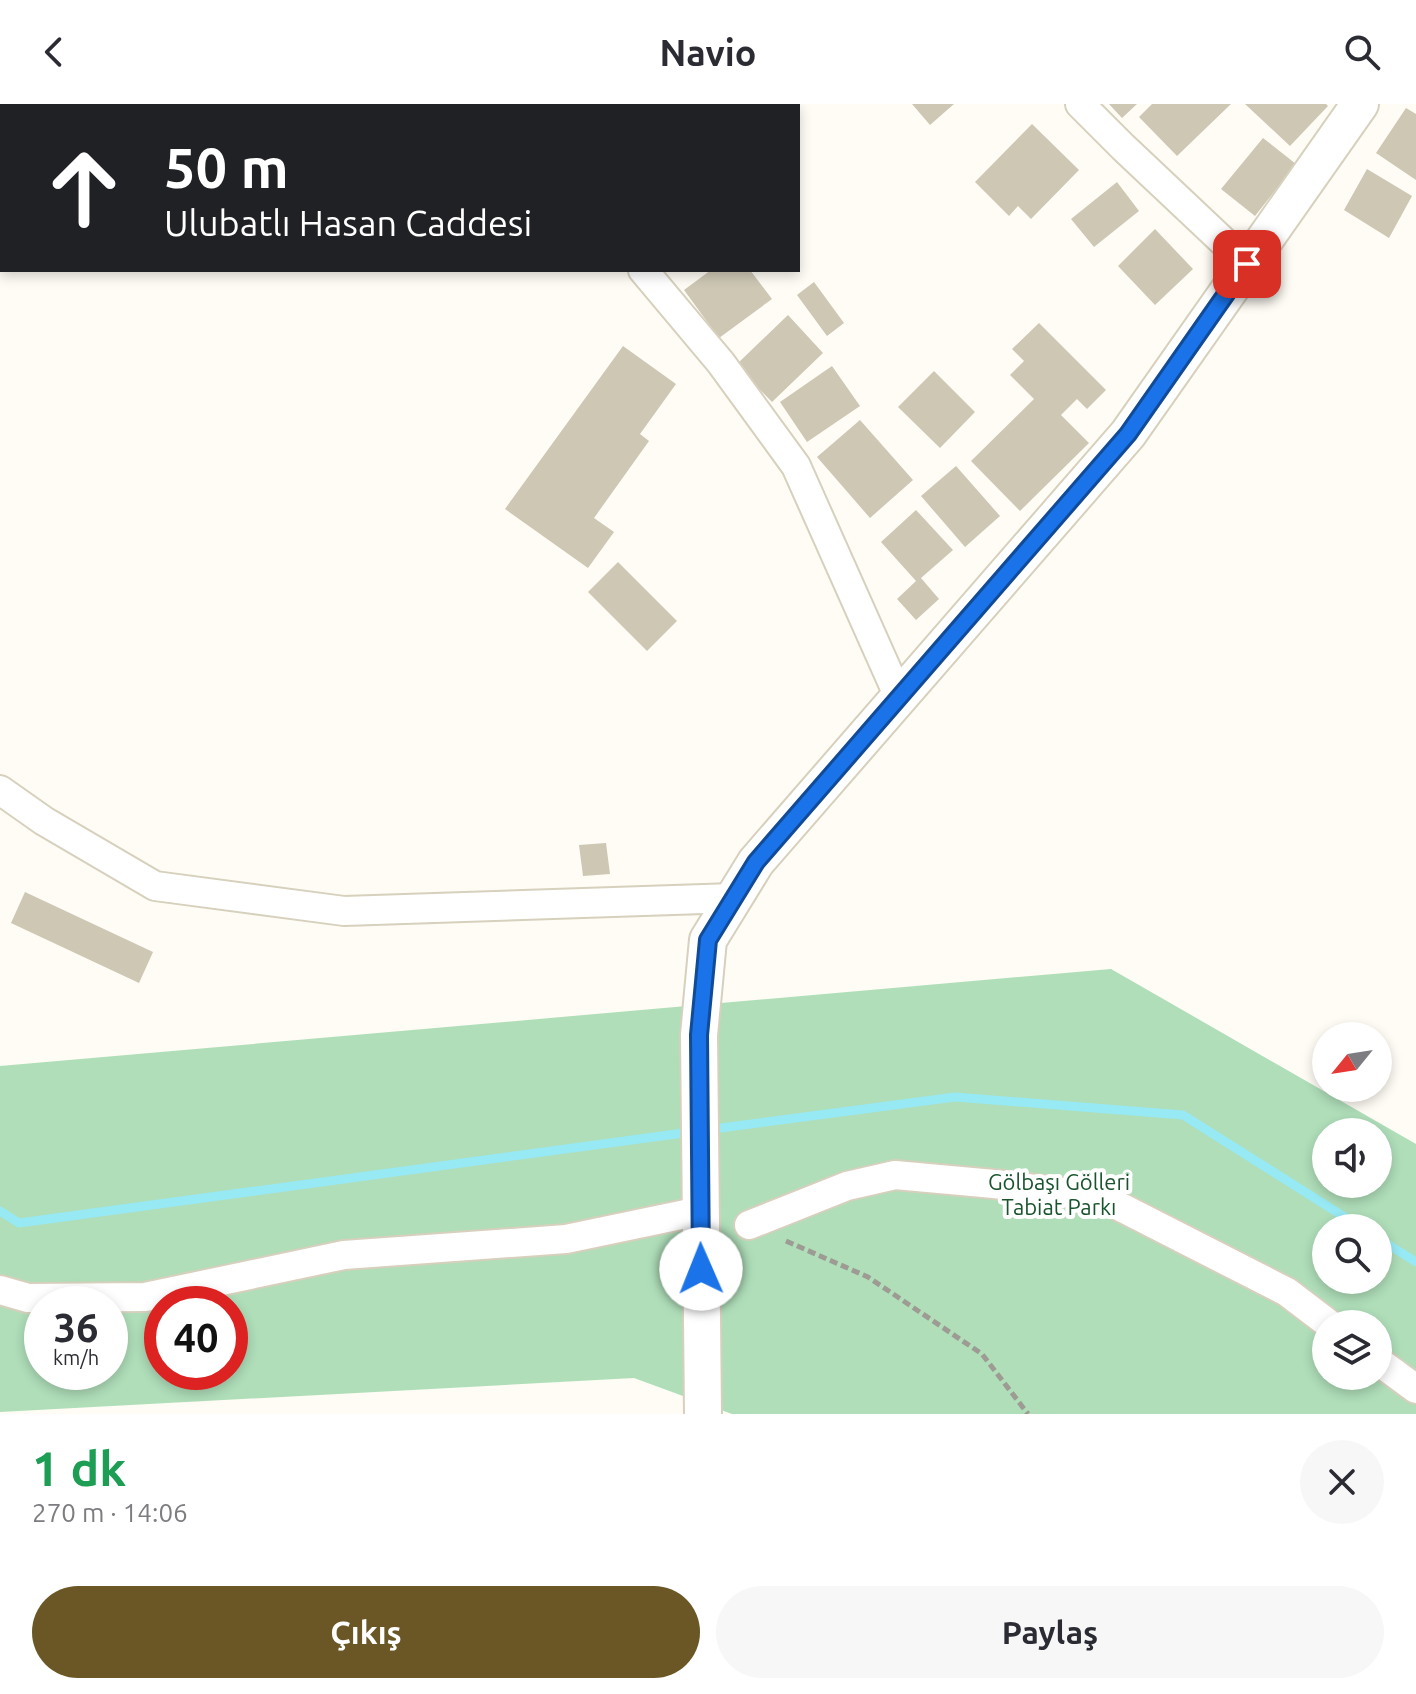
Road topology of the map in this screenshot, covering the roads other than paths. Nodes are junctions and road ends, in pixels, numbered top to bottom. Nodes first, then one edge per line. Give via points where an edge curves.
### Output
1 (1080, 104) edge
2 (1360, 104) edge
3 (1247, 264) junction
4 (645, 272) edge
5 (899, 697) junction
6 (0, 790) edge
7 (734, 898) junction
8 (700, 1211) junction
9 (749, 1225) road end
10 (0, 1290) edge
11 (1312, 1311) edge
12 (1392, 1371) edge
13 (1416, 1389) edge
14 (703, 1414) edge

1 - 3 street
2 - 3 street
3 - 5 street via 1128,434
4 - 5 street via 721,363 796,466
5 - 7 street via 756,862
6 - 7 street via 155,886 344,911
7 - 8 street via 708,940 699,1035
8 - 10 street via 566,1239 344,1255 145,1297 28,1298
8 - 14 street
9 - 11 street via 847,1186 895,1175 1101,1197 1287,1292
12 - 13 street

